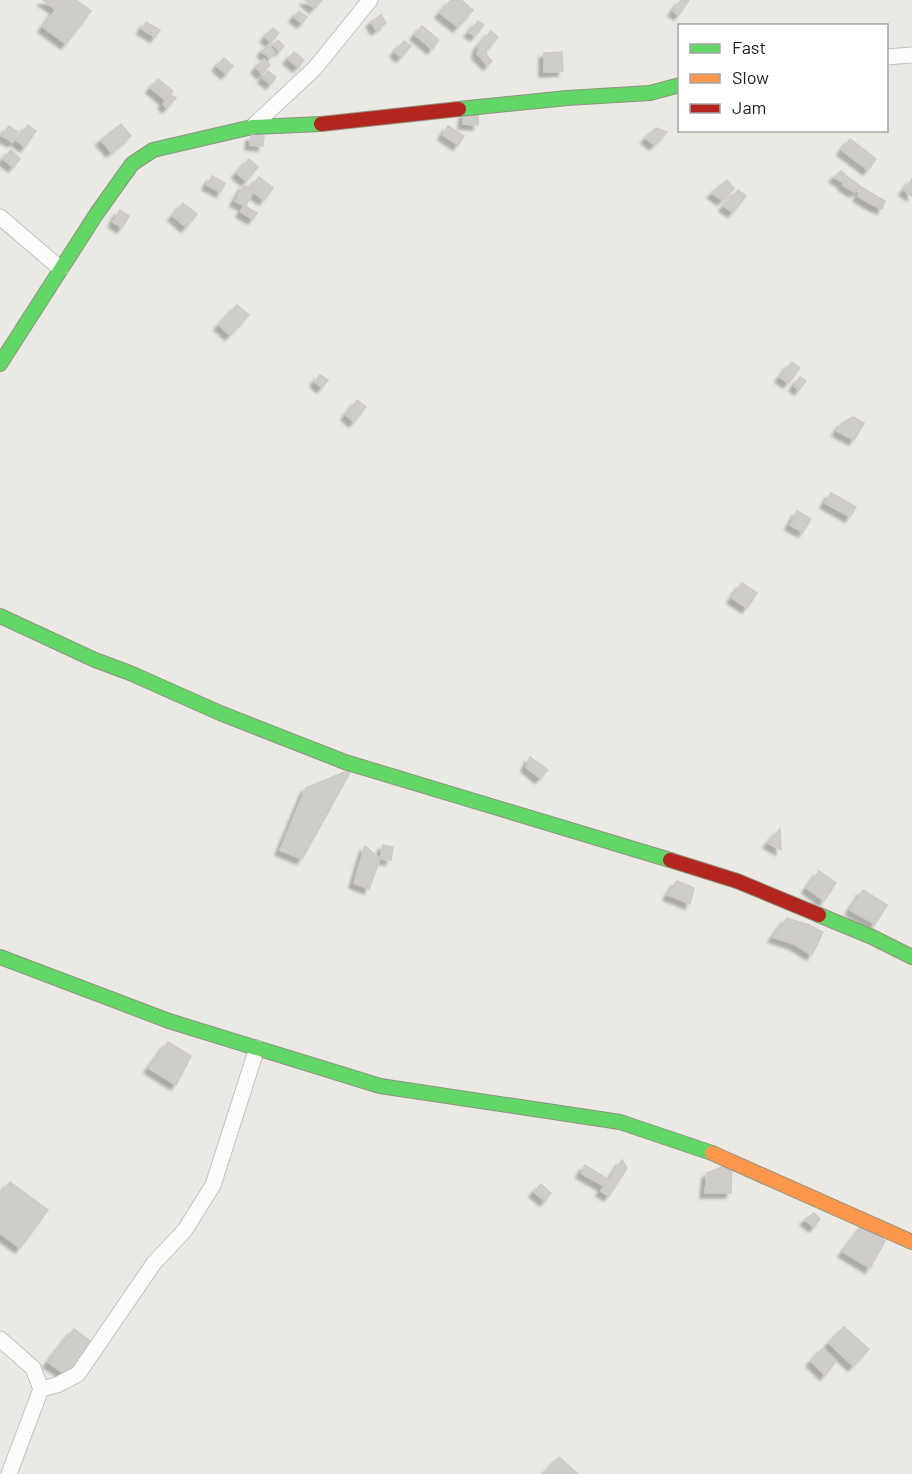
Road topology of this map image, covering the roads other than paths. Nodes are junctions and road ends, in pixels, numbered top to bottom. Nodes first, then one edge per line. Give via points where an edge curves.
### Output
1 (370, 0) edge
2 (912, 55) edge
3 (888, 57) edge
4 (678, 86) edge
5 (252, 127) junction
6 (0, 217) edge
7 (61, 269) junction
8 (0, 364) edge
9 (0, 616) edge
10 (0, 957) edge
11 (912, 957) edge
12 (257, 1048) junction
13 (912, 1242) edge
14 (0, 1339) edge
15 (41, 1389) junction
16 (9, 1474) edge

1 - 5 street via 315,68
2 - 3 street
4 - 5 street via 650,93
5 - 7 street via 153,150 132,164
6 - 7 street
7 - 8 street
9 - 11 street via 220,713 345,762 737,881
10 - 12 street via 169,1021
12 - 13 street via 380,1086 620,1122 718,1155
12 - 15 street via 213,1185 186,1230 154,1263 78,1374
14 - 15 street via 33,1368
15 - 16 street

